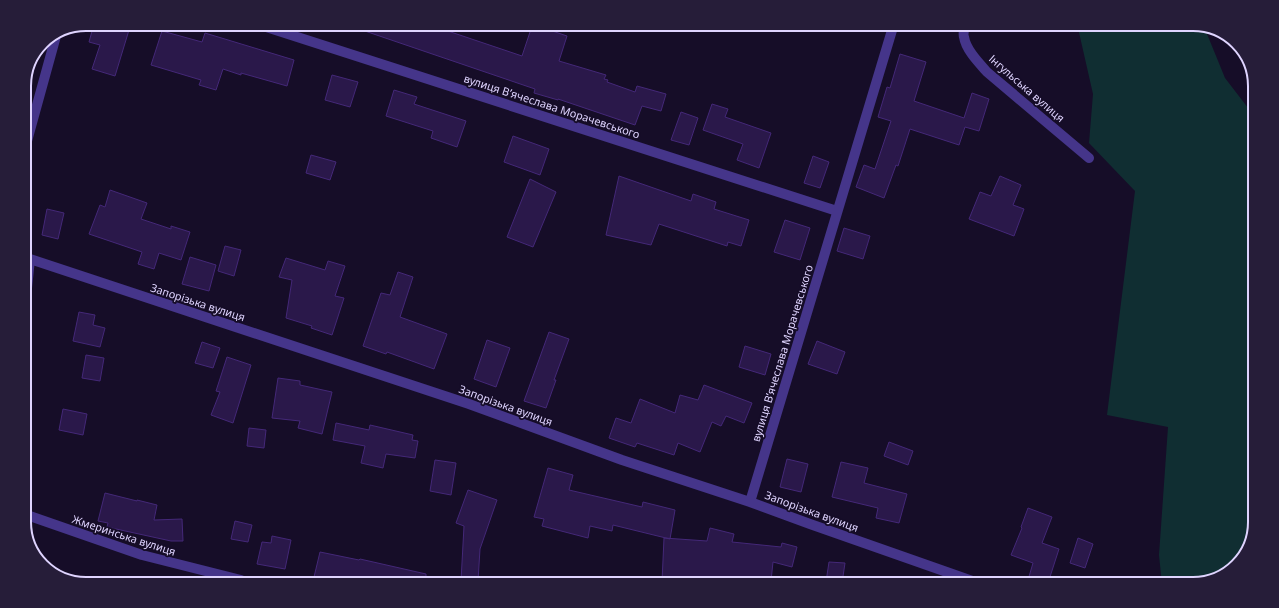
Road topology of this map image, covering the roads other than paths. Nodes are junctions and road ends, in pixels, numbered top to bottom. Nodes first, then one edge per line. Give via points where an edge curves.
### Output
1 (279, 31) edge
2 (892, 31) edge
3 (964, 31) edge
4 (55, 41) edge
5 (31, 127) edge
6 (1089, 158) dead end
7 (837, 211) junction
8 (31, 258) edge
9 (750, 502) junction
10 (31, 516) edge
11 (229, 577) edge
12 (961, 577) edge

1 - 7 street, вулиця В’ячеслава Морачевського
2 - 7 street, вулиця В’ячеслава Морачевського
3 - 6 street, Інгульська вулиця via 969,49 980,64
4 - 5 street
7 - 9 street, вулиця В’ячеслава Морачевського
8 - 9 street, Запорізька вулиця via 469,404 622,460
9 - 12 street, Запорізька вулиця
10 - 11 street, Жмеринська вулиця via 142,556

